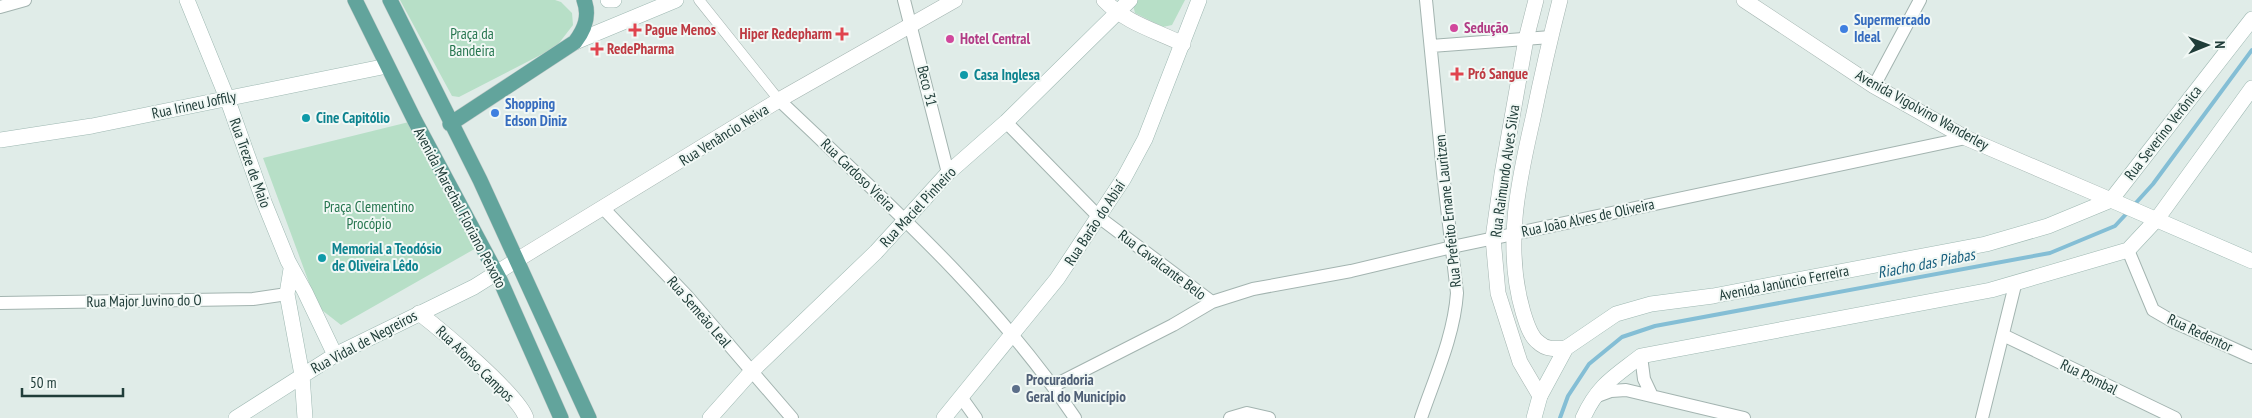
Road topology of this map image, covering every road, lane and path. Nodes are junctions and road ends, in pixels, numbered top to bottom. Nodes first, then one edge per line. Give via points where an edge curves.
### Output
1 (25, 0) edge
2 (187, 0) edge
3 (354, 0) edge
4 (390, 0) edge
5 (584, 0) edge
6 (608, 0) edge
7 (614, 0) edge
8 (676, 0) edge
9 (699, 0) edge
10 (904, 0) edge
11 (955, 0) edge
12 (1104, 0) edge
13 (1199, 0) edge
14 (1426, 0) edge
15 (1536, 0) edge
16 (1560, 0) edge
17 (1744, 0) edge
18 (1920, 0) edge
19 (1124, 4) edge
20 (0, 7) edge
21 (2252, 19) edge
22 (911, 24) junction
23 (1551, 37) junction
24 (1526, 39) junction
25 (575, 42) junction
26 (1183, 44) junction
27 (1431, 46) junction
28 (387, 66) junction
29 (1874, 86) junction
30 (2252, 88) edge
31 (227, 98) junction
32 (779, 100) junction
33 (1006, 122) junction
34 (450, 124) junction
35 (1966, 138) junction
36 (0, 140) edge
37 (948, 173) junction
38 (2114, 201) junction
39 (603, 208) junction
40 (2152, 217) junction
41 (1100, 218) junction
42 (904, 220) junction
43 (1513, 234) junction
44 (1493, 238) junction
45 (1452, 247) junction
46 (2128, 250) junction
47 (517, 260) junction
48 (2252, 262) edge
49 (291, 269) junction
50 (496, 274) junction
51 (2015, 285) junction
52 (287, 294) junction
53 (1212, 302) junction
54 (0, 303) edge
55 (419, 313) junction
56 (1012, 335) junction
57 (2003, 335) junction
58 (1566, 348) junction
59 (335, 355) junction
60 (1641, 356) junction
61 (2252, 357) edge
62 (751, 372) junction
63 (302, 375) junction
64 (1053, 386) junction
65 (1540, 396) junction
66 (1652, 396) junction
67 (961, 397) junction
68 (1595, 397) junction
69 (2158, 415) edge
70 (236, 418) edge
71 (305, 418) edge
72 (526, 418) edge
73 (561, 418) edge
74 (589, 418) edge
75 (710, 418) edge
76 (792, 418) edge
77 (944, 418) edge
78 (976, 418) edge
79 (1075, 418) edge
80 (1230, 418) edge
81 (1268, 418) edge
82 (1422, 418) edge
83 (1534, 418) edge
84 (1583, 418) edge
85 (1744, 418) edge
86 (1982, 418) edge
87 (2174, 418) edge

1 - 20 street
2 - 31 main road, Rua Treze de Maio
3 - 28 main road, Avenida Marechal Floriano Peixoto
4 - 34 main road, Avenida Marechal Floriano Peixoto
5 - 25 main road via 586,21
6 - 7 main road
8 - 25 main road
9 - 32 street, Rua Cardoso Vieira
10 - 22 street, Beco 31
11 - 22 main road, Rua Venâncio Neiva
12 - 19 main road
13 - 26 main road, Rua Barão do Abiaí
14 - 27 street, Rua Prefeito Ernane Lauritzen
15 - 24 main road, Rua Raimundo Alves Silva
16 - 23 main road, Rua Raimundo Alves Silva
17 - 29 main road, Avenida Vigolvino Wanderley
18 - 29 street
19 - 26 main road
19 - 33 main road, Rua Maciel Pinheiro
21 - 38 main road, Rua Severino Verônica
22 - 32 main road, Rua Venâncio Neiva
22 - 37 street, Beco 31
23 - 24 street
23 - 43 main road, Rua Raimundo Alves Silva via 1521,173
24 - 27 street
24 - 44 main road, Rua Raimundo Alves Silva
25 - 34 main road
26 - 41 main road, Rua Barão do Abiaí via 1145,138
27 - 45 street, Rua Prefeito Ernane Lauritzen
28 - 31 main road, Rua Irineu Joffily
28 - 50 main road, Avenida Marechal Floriano Peixoto
29 - 35 main road, Avenida Vigolvino Wanderley
30 - 40 main road
31 - 36 main road, Rua Irineu Joffily
31 - 49 main road, Rua Treze de Maio
32 - 39 main road, Rua Venâncio Neiva
32 - 42 street, Rua Cardoso Vieira
33 - 37 main road, Rua Maciel Pinheiro
33 - 41 street, Rua Cavalcante Belo
34 - 47 main road, Avenida Marechal Floriano Peixoto
35 - 38 main road, Avenida Vigolvino Wanderley
35 - 43 street, Rua João Alves de Oliveira
37 - 42 main road, Rua Maciel Pinheiro
38 - 40 main road, Avenida Vigolvino Wanderley
38 - 58 main road, Avenida Janúncio Ferreira via 2048,226 1986,244 1713,296 1652,304 1616,314
39 - 47 main road, Rua Venâncio Neiva
39 - 62 street, Rua Semeão Leal via 687,296
40 - 46 main road
40 - 48 main road, Avenida Vigolvino Wanderley
41 - 53 street, Rua Cavalcante Belo
41 - 56 main road, Rua Barão do Abiaí
42 - 56 street, Rua Cardoso Vieira via 968,284
42 - 62 main road, Rua Maciel Pinheiro via 832,296
43 - 44 street, Rua João Alves de Oliveira
43 - 58 main road, Rua Raimundo Alves Silva via 1517,290 1527,324 1537,342 1550,349
44 - 45 street, Rua João Alves de Oliveira
44 - 65 main road, Rua Raimundo Alves Silva via 1498,293 1520,362
45 - 53 street, Rua João Alves de Oliveira via 1253,289
45 - 82 street, Rua Prefeito Ernane Lauritzen via 1456,311
46 - 51 main road
46 - 61 street, Rua Redentor via 2153,310
47 - 50 main road, Rua Venâncio Neiva
47 - 74 main road, Avenida Marechal Floriano Peixoto
49 - 52 main road
49 - 59 main road, Rua Treze de Maio
50 - 55 main road, Rua Vidal de Negreiros
50 - 73 main road, Avenida Marechal Floriano Peixoto
51 - 57 street
51 - 60 main road
52 - 54 street, Rua Major Juvino do O via 253,299
52 - 63 main road
53 - 64 street, Rua João Alves de Oliveira
55 - 59 main road, Rua Vidal de Negreiros
55 - 72 main road, Rua Afonso Campos via 496,380
56 - 64 street, Rua Cardoso Vieira
56 - 67 main road, Rua Barão do Abiaí
57 - 69 street, Rua Pombal
57 - 86 street
58 - 65 main road, Avenida Janúncio Ferreira
59 - 63 main road, Rua Vidal de Negreiros
60 - 66 street via 1644,379
60 - 68 main road via 1607,380
62 - 75 main road, Rua Maciel Pinheiro
62 - 76 street, Rua Semeão Leal
63 - 70 main road, Rua Vidal de Negreiros
63 - 71 main road
64 - 79 street, Rua Cardoso Vieira
65 - 83 main road, Avenida Janúncio Ferreira
66 - 68 street via 1626,390 1610,391
66 - 85 street
67 - 77 main road, Rua Barão do Abiaí
67 - 78 street
68 - 84 main road
69 - 87 street, Rua Pombal
80 - 81 street via 1247,413

